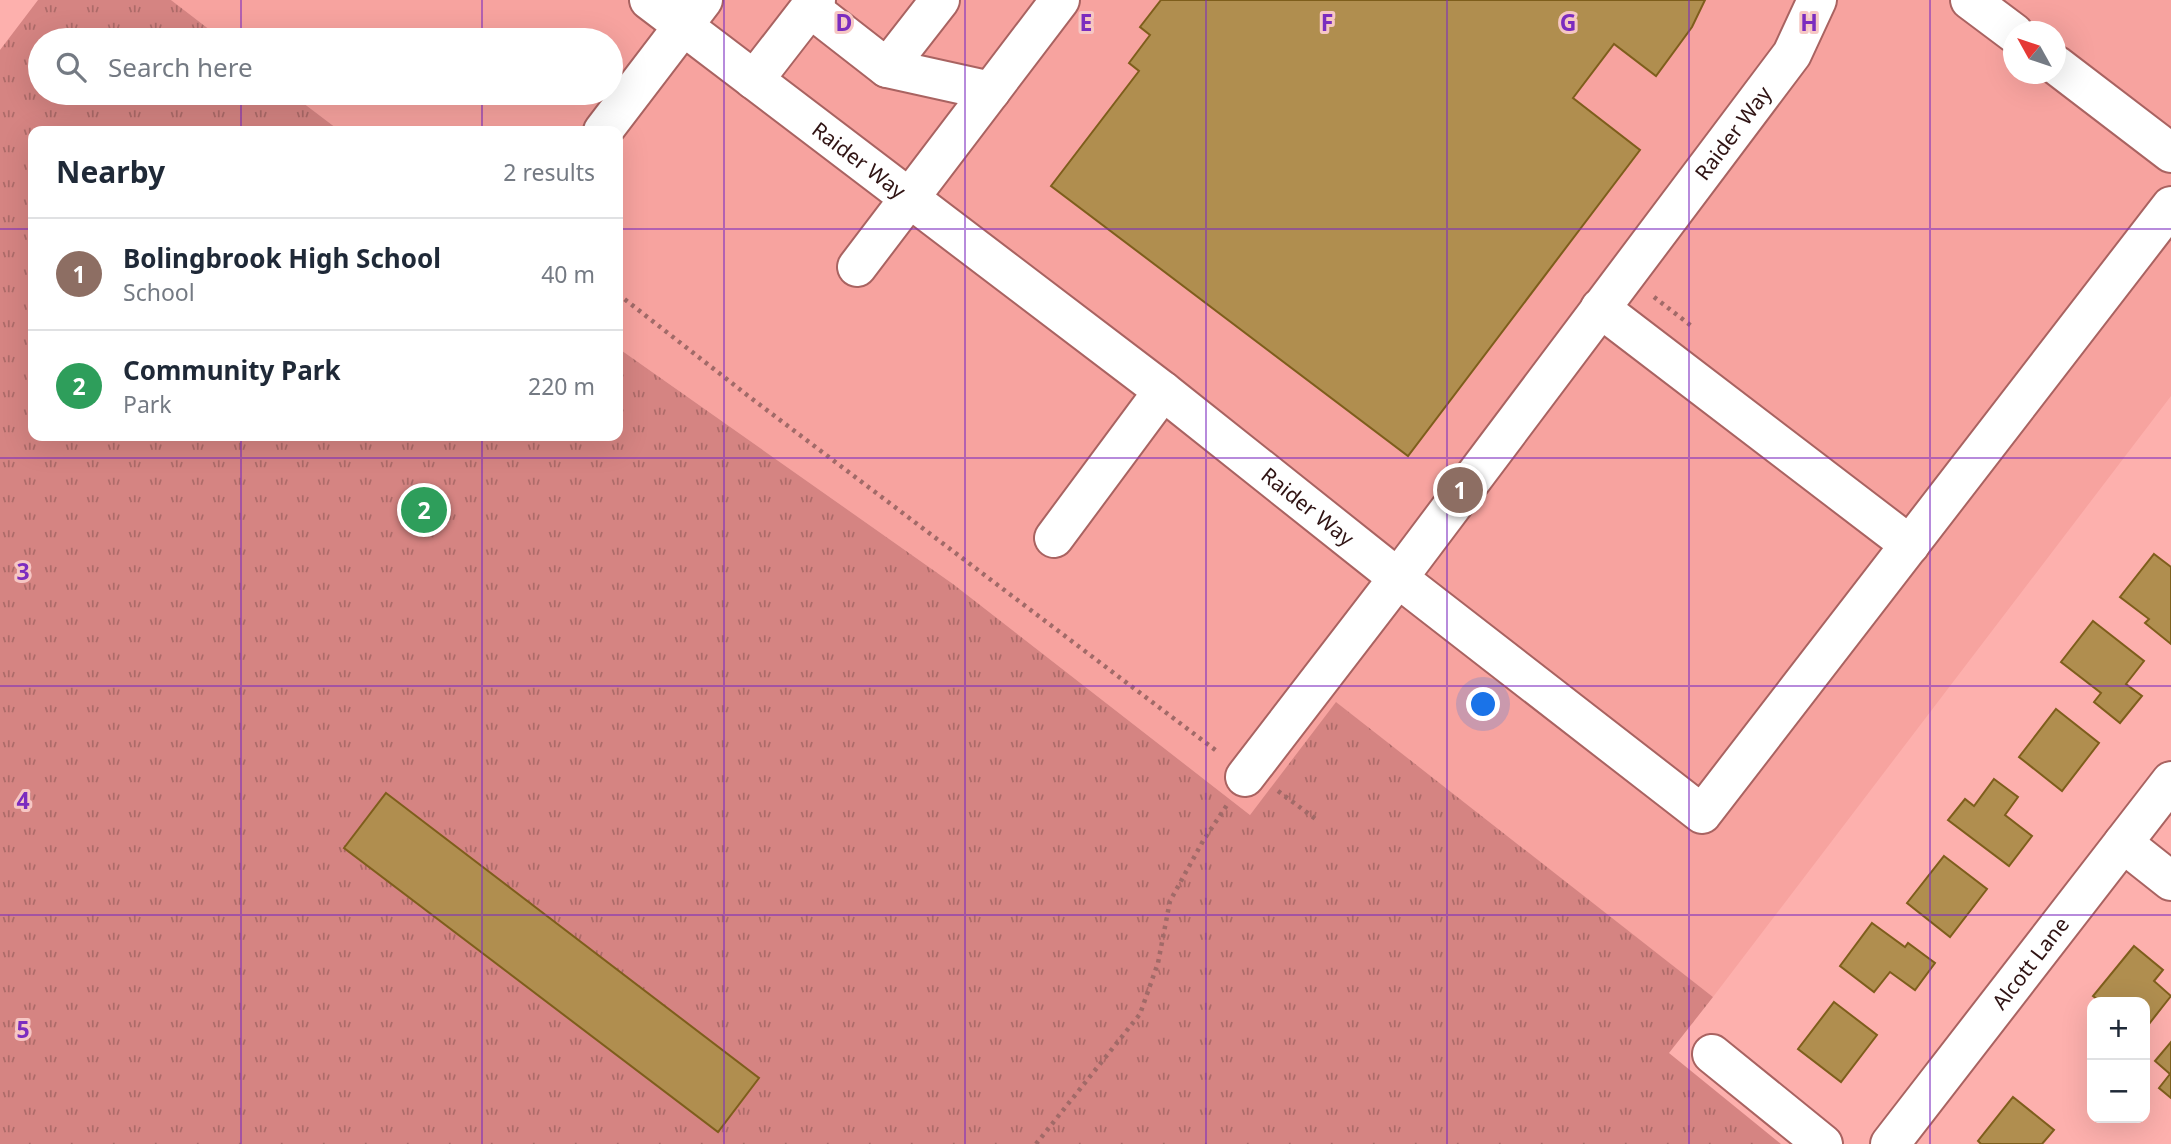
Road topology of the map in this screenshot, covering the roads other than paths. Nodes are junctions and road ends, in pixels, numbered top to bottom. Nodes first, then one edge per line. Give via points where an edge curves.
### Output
1 (649, 0) edge
2 (940, 0) edge
3 (1060, 0) edge
4 (1817, 0) edge
5 (1970, 0) edge
6 (813, 4) edge
7 (693, 13) edge
8 (2003, 25) edge
9 (887, 68) junction
10 (2066, 73) edge
11 (754, 80) junction
12 (991, 91) junction
13 (623, 105) edge
14 (623, 105) edge
15 (607, 126) edge
16 (2171, 153) edge
17 (910, 198) junction
18 (2171, 206) edge
19 (857, 267) dead end
20 (1600, 308) junction
21 (1163, 391) junction
22 (1054, 538) dead end
23 (1910, 545) junction
24 (1398, 578) junction
25 (1247, 775) road end
26 (2171, 781) edge
27 (2123, 844) junction
28 (2171, 881) edge
29 (1712, 1054) dead end
30 (1824, 1144) edge
31 (1890, 1144) edge

1 - 7 street, Raider Way
2 - 9 street
3 - 12 street
4 - 20 street, Raider Way via 1792,54
5 - 8 street
6 - 9 street
6 - 11 street
7 - 11 street, Raider Way
7 - 14 street
9 - 12 street
10 - 16 street
11 - 17 street, Raider Way
12 - 17 street
13 - 15 street
17 - 19 street
17 - 21 street, Raider Way
18 - 23 street
20 - 23 street
20 - 24 street, Raider Way
21 - 22 street
21 - 24 street, Raider Way
23 - 24 street via 1702,814
24 - 25 street
26 - 27 street, Alcott Lane
27 - 28 street
27 - 31 street, Alcott Lane
29 - 30 street

